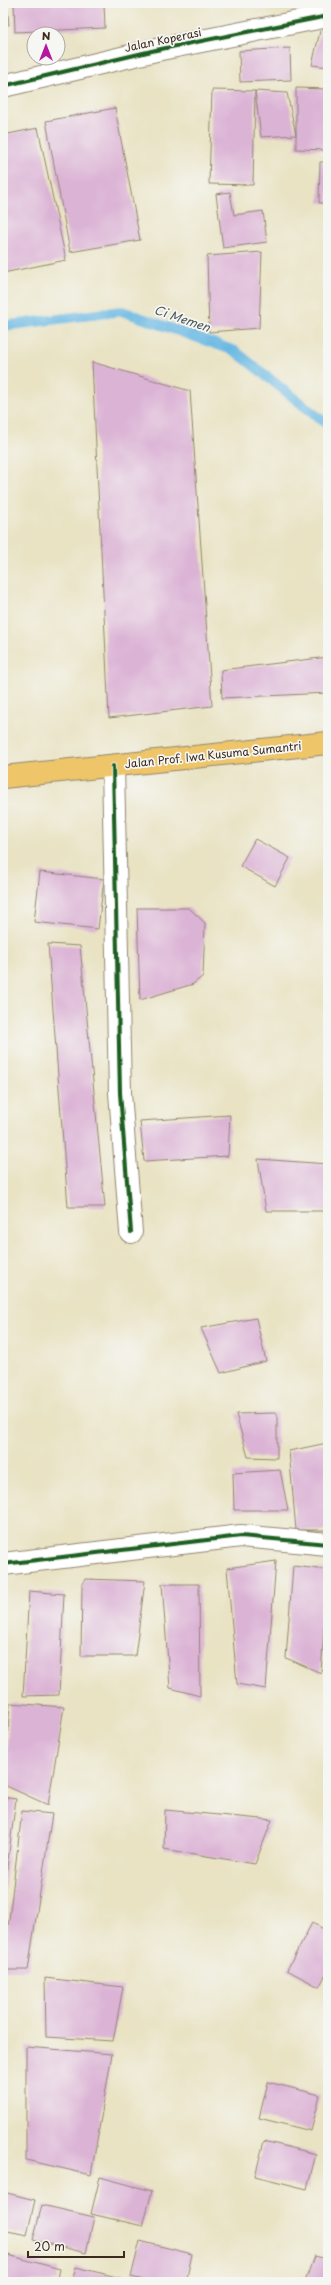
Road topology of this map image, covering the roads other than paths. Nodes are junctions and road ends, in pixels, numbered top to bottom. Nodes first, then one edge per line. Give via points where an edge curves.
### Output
1 (328, 16) edge
2 (3, 86) edge
3 (328, 743) edge
4 (113, 766) junction
5 (3, 777) edge
6 (131, 1232) dead end
7 (328, 1544) edge
8 (3, 1564) edge

1 - 2 street, Jalan Koperasi via 156,50
3 - 4 main road, Jalan Prof. Iwa Kusuma Sumantri
4 - 5 main road, Jalan Prof. Iwa Kusuma Sumantri
4 - 6 street via 120,1092
7 - 8 street via 242,1536

